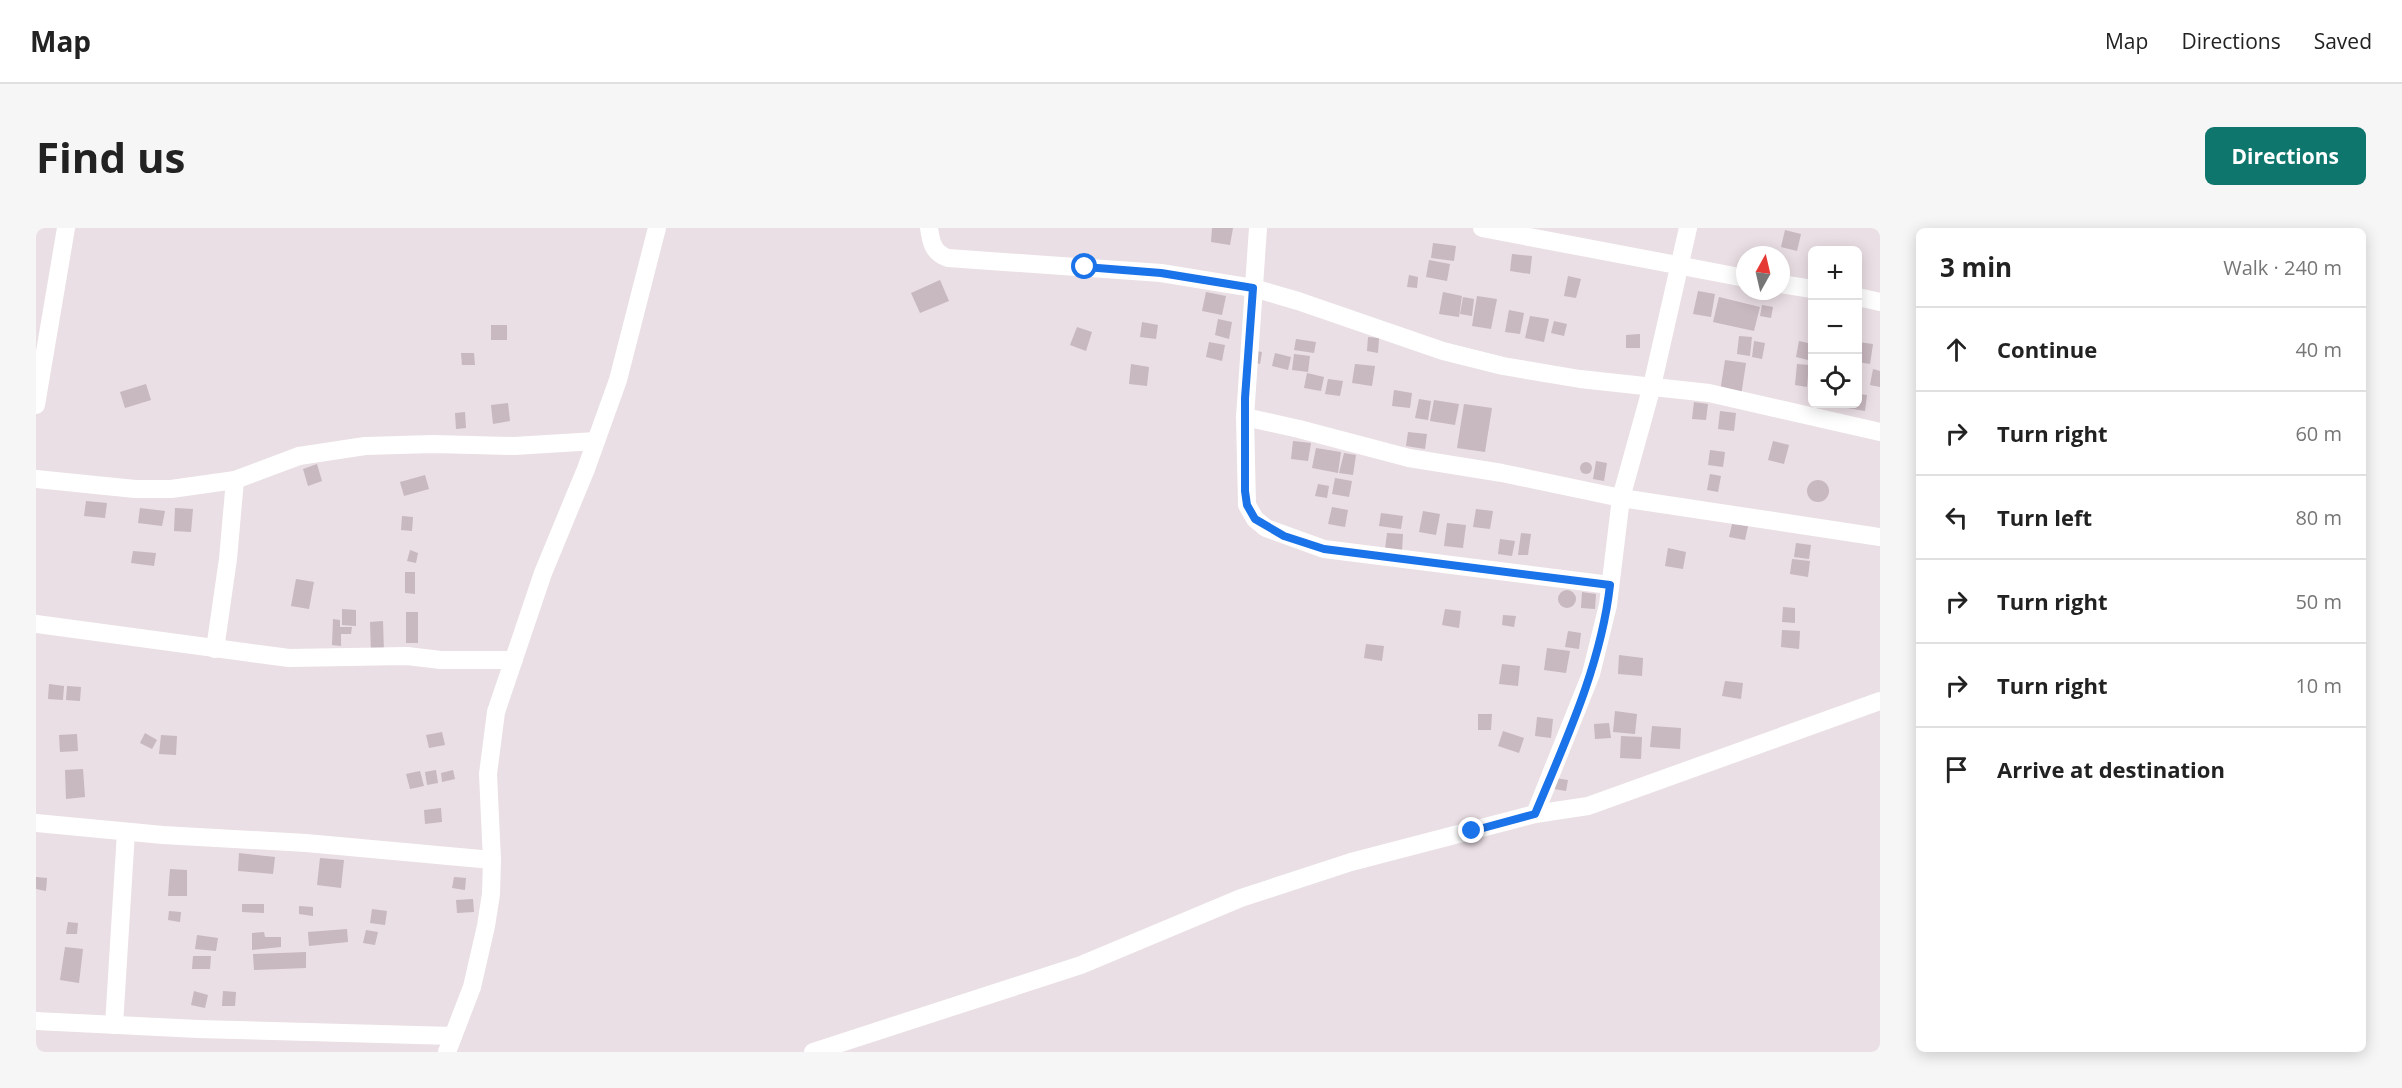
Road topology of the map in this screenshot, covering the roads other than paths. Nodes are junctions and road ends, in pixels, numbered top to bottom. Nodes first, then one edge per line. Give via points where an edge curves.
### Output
1 (66, 228) edge
2 (657, 228) edge
3 (929, 228) edge
4 (1258, 228) edge
5 (1482, 228) edge
6 (1688, 228) edge
7 (1678, 266) junction
8 (1736, 276) edge
9 (1790, 285) edge
10 (1253, 288) junction
11 (1808, 288) edge
12 (1862, 298) edge
13 (1880, 302) edge
14 (1652, 386) junction
15 (36, 405) edge
16 (1245, 417) junction
17 (1880, 432) edge
18 (596, 441) junction
19 (36, 479) edge
20 (234, 480) junction
21 (1621, 498) junction
22 (1880, 537) edge
23 (1610, 585) junction
24 (36, 624) edge
25 (215, 649) junction
26 (514, 660) junction
27 (1880, 701) edge
28 (1535, 814) junction
29 (36, 823) edge
30 (126, 832) junction
31 (492, 860) junction
32 (36, 1021) edge
33 (114, 1024) junction
34 (450, 1044) edge
35 (813, 1052) edge

1 - 15 street
2 - 18 street via 618,380
3 - 10 street via 933,248 948,258 1161,273
4 - 10 street
5 - 7 street
6 - 7 street
7 - 8 street
7 - 14 street
9 - 11 street
10 - 14 street via 1443,351 1503,366
10 - 16 street
12 - 13 street
14 - 17 street via 1709,393
14 - 21 street
16 - 21 street via 1409,458
16 - 23 street via 1247,505 1266,528 1324,549
18 - 20 street via 514,446 365,446 299,456
18 - 26 street via 543,573
19 - 20 street via 135,489 171,489
20 - 25 street
21 - 22 street
21 - 23 street
23 - 28 street via 1591,674
24 - 25 street
25 - 26 street via 289,658 407,656
26 - 31 street via 496,712 488,774
27 - 28 street via 1588,806
28 - 35 street via 1350,862 1241,898 1081,965
29 - 30 street
30 - 31 street
30 - 33 street
31 - 34 street via 486,926 472,987
32 - 33 street
33 - 34 street

